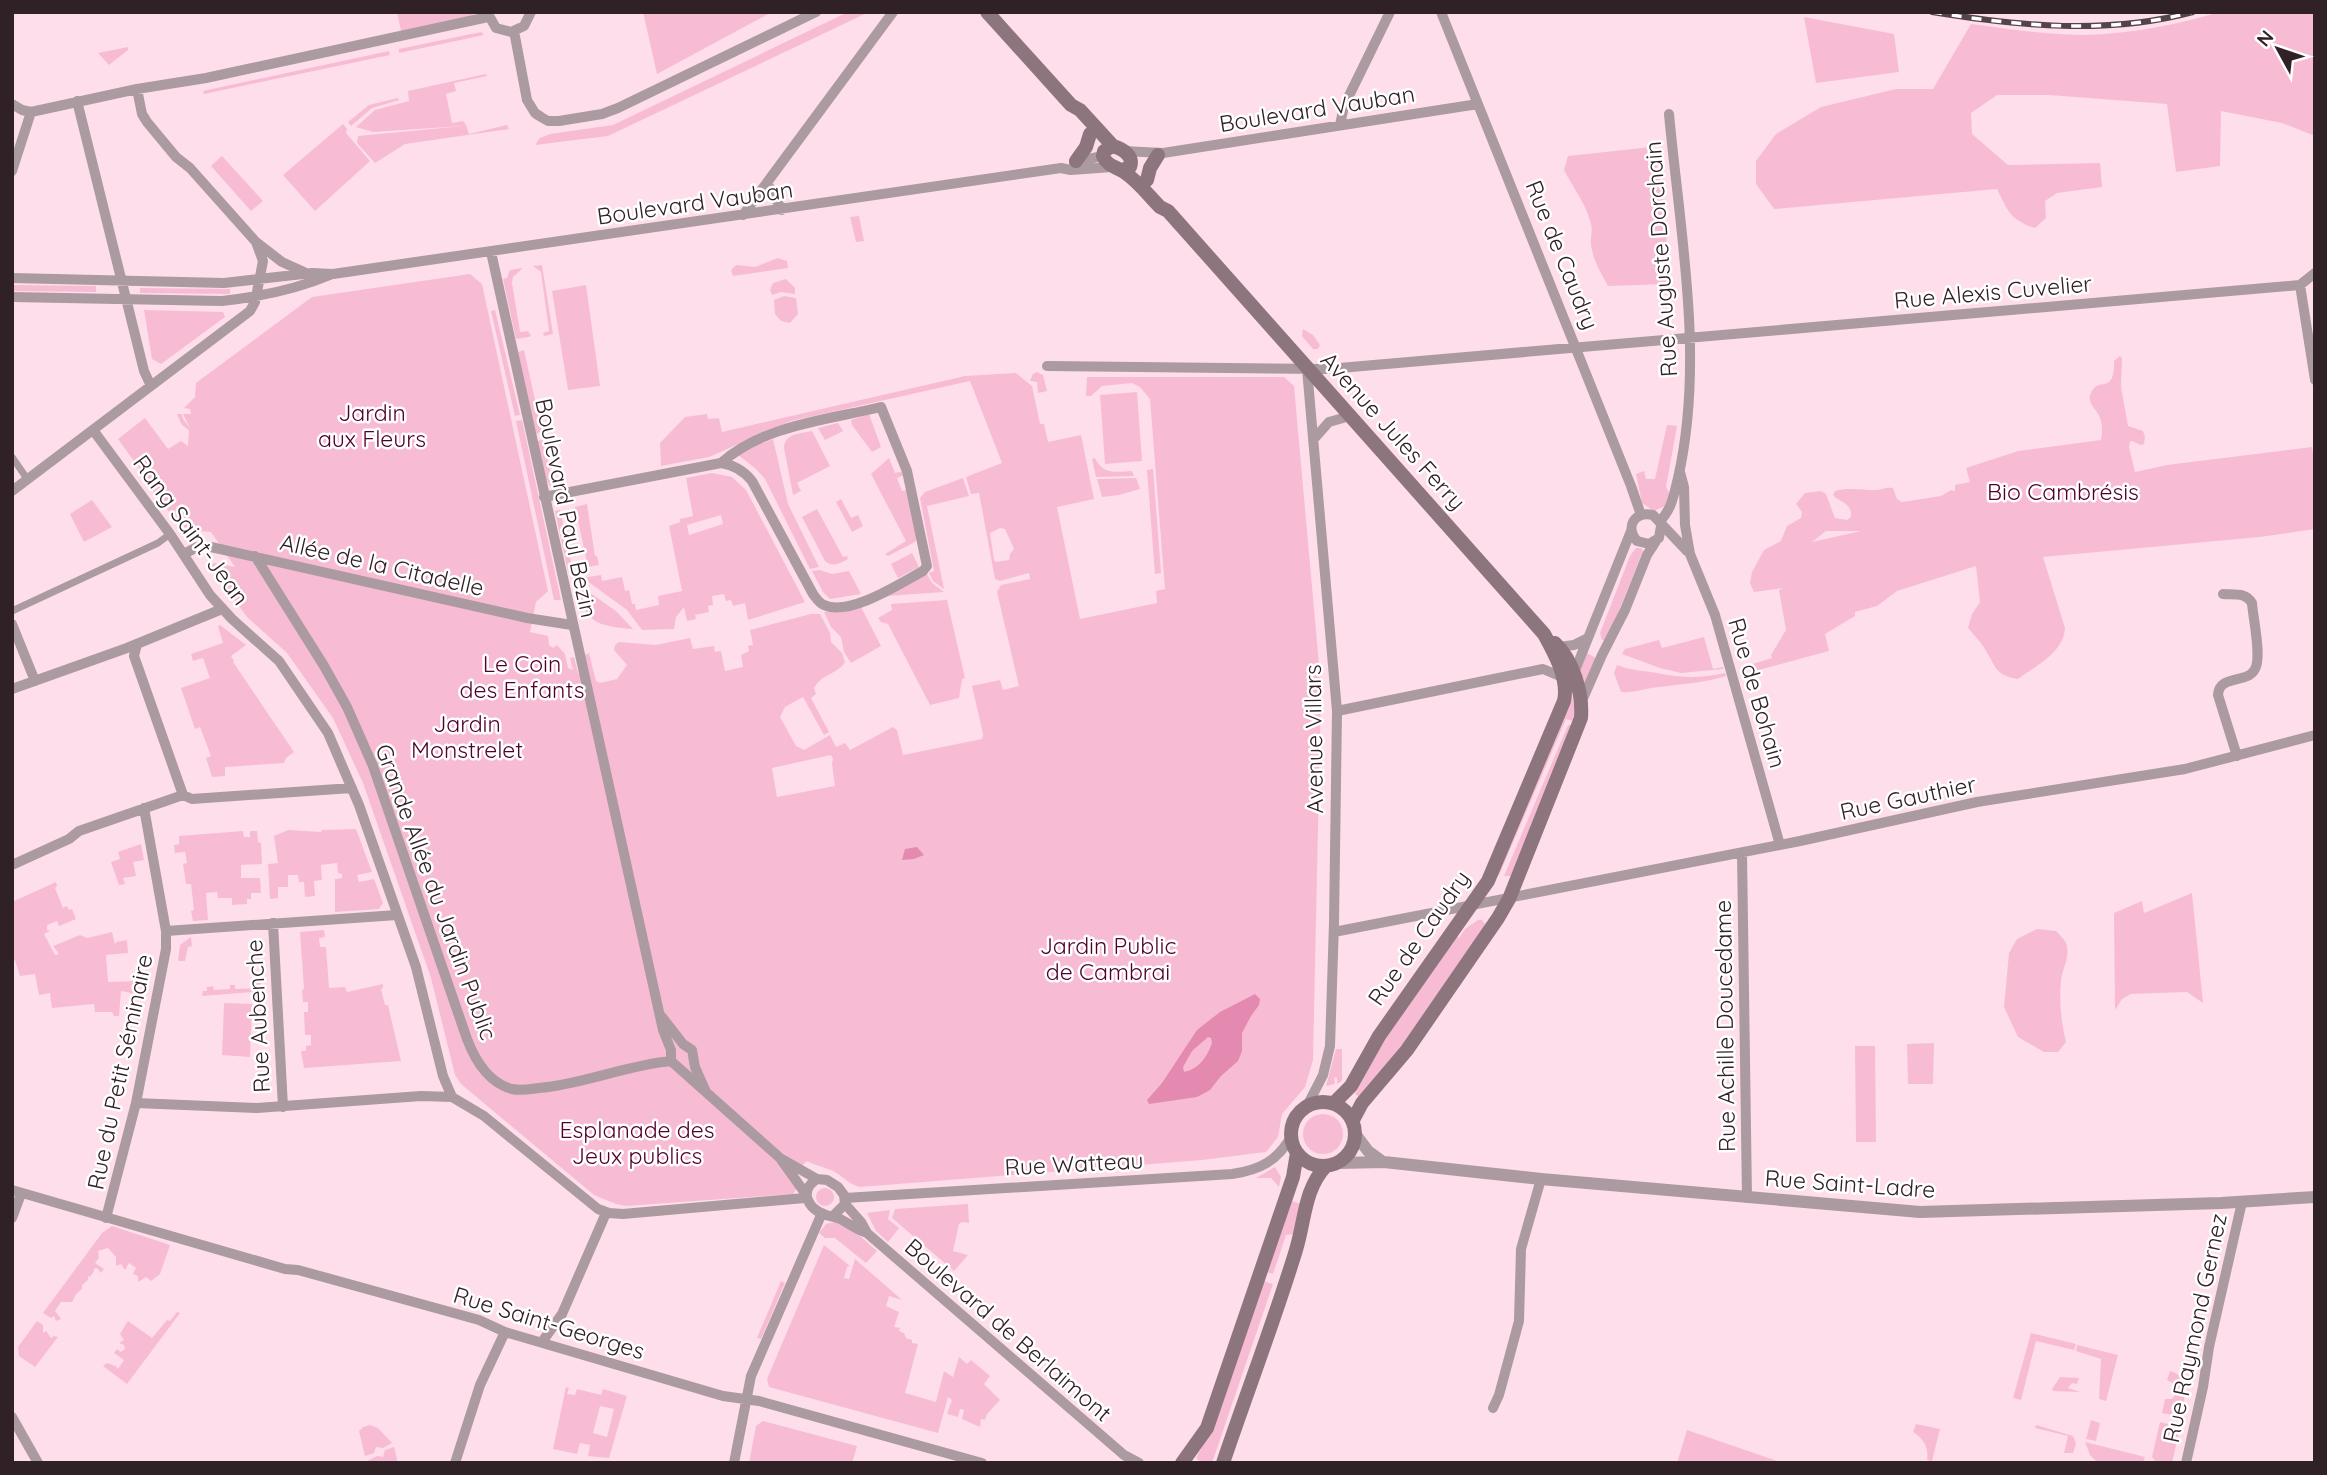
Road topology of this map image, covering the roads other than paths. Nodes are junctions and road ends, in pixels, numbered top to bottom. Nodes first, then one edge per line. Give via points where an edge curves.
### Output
1 (531, 12) edge
2 (816, 12) edge
3 (893, 12) edge
4 (987, 12) edge
5 (1390, 12) edge
6 (1441, 12) edge
7 (488, 15) edge
8 (514, 32) junction
9 (137, 89) junction
10 (77, 101) junction
11 (12, 104) edge
12 (1478, 104) junction
13 (1071, 105) junction
14 (31, 112) junction
15 (1669, 114) dead end
16 (1340, 125) junction
17 (1090, 134) junction
18 (1160, 154) junction
19 (1117, 158) junction
20 (1076, 161) junction
21 (1061, 167) junction
22 (12, 171) edge
23 (1147, 180) junction
24 (766, 183) junction
25 (782, 210) junction
26 (1168, 211) junction
27 (743, 215) junction
28 (256, 243) junction
29 (491, 252) junction
30 (312, 273) junction
31 (2315, 273) edge
32 (333, 274) junction
33 (12, 278) edge
34 (121, 280) junction
35 (259, 280) junction
36 (2300, 285) junction
37 (257, 296) junction
38 (12, 297) edge
39 (125, 298) junction
40 (1689, 337) junction
41 (1574, 346) junction
42 (1047, 366) dead end
43 (1307, 368) junction
44 (2315, 380) edge
45 (151, 386) junction
46 (1350, 416) junction
47 (93, 430) junction
48 (1313, 440) junction
49 (12, 457) edge
50 (721, 463) junction
51 (1680, 469) junction
52 (28, 480) junction
53 (12, 491) edge
54 (544, 497) junction
55 (1641, 515) junction
56 (1661, 524) junction
57 (1631, 531) junction
58 (170, 534) junction
59 (1656, 541) junction
60 (184, 554) junction
61 (1690, 554) junction
62 (255, 556) junction
63 (2222, 594) dead end
64 (222, 609) junction
65 (12, 611) edge
66 (12, 624) edge
67 (572, 625) junction
68 (1589, 637) junction
69 (137, 644) junction
70 (1557, 650) junction
71 (1543, 669) junction
72 (35, 681) junction
73 (1567, 681) junction
74 (12, 689) edge
75 (1581, 704) junction
76 (1337, 712) junction
77 (2315, 735) edge
78 (2238, 756) junction
79 (352, 788) junction
80 (183, 795) junction
81 (144, 808) junction
82 (1780, 845) junction
83 (1742, 853) junction
84 (12, 865) edge
85 (1509, 899) junction
86 (1471, 906) junction
87 (397, 915) junction
88 (273, 923) junction
89 (166, 931) junction
90 (1334, 932) junction
91 (662, 1017) junction
92 (683, 1044) junction
93 (693, 1059) junction
94 (674, 1060) junction
95 (706, 1092) junction
96 (452, 1097) junction
97 (136, 1102) junction
98 (1334, 1103) junction
99 (1307, 1106) junction
100 (283, 1107) junction
101 (1354, 1128) junction
102 (1291, 1137) junction
103 (1297, 1153) junction
104 (780, 1158) junction
105 (1384, 1162) junction
106 (1332, 1164) junction
107 (817, 1179) junction
108 (1541, 1180) junction
109 (17, 1192) edge
110 (805, 1195) junction
111 (2315, 1197) edge
112 (1747, 1198) junction
113 (845, 1201) junction
114 (2242, 1202) junction
115 (606, 1213) junction
116 (822, 1213) junction
117 (833, 1216) junction
118 (12, 1218) edge
119 (106, 1219) junction
120 (867, 1233) junction
121 (505, 1332) junction
122 (542, 1342) junction
123 (745, 1399) junction
124 (1493, 1408) dead end
125 (12, 1417) edge
126 (1125, 1459) edge
127 (38, 1463) edge
128 (455, 1463) edge
129 (734, 1463) edge
130 (982, 1463) edge
131 (1139, 1463) edge
132 (1182, 1463) edge
133 (1223, 1463) edge
134 (2186, 1463) edge

1 - 8 street via 524,26
2 - 8 street via 618,108 553,121 538,115 527,100
3 - 24 street
4 - 13 main road, Avenue Jules Ferry
5 - 16 street via 1344,106
6 - 12 street, Rue de Caudry
7 - 8 street via 498,29
7 - 9 street
9 - 10 street
9 - 28 street via 142,114 153,130
10 - 14 street
10 - 34 street
11 - 14 street
12 - 16 street, Boulevard Vauban
12 - 41 street, Rue de Caudry
13 - 17 main road, Avenue Jules Ferry
13 - 19 main road, Avenue Jules Ferry via 1080,110
14 - 22 street
15 - 40 street, Rue Auguste Dorchain
16 - 18 street, Boulevard Vauban
17 - 19 main road, Avenue Jules Ferry
17 - 20 main road
18 - 19 street, Boulevard Vauban via 1136,161
18 - 23 main road
19 - 20 street, Boulevard Vauban
19 - 21 street, Boulevard Vauban via 1071,170
19 - 23 main road, Avenue Jules Ferry via 1139,168
19 - 26 main road, Avenue Jules Ferry
20 - 21 street, Boulevard Vauban
21 - 25 street, Boulevard Vauban
23 - 26 main road, Avenue Jules Ferry
24 - 25 street
24 - 27 street
25 - 27 street, Boulevard Vauban
26 - 43 main road, Avenue Jules Ferry
27 - 29 street, Boulevard Vauban
28 - 30 street via 293,269
28 - 35 street via 263,258
29 - 32 street, Boulevard Vauban
29 - 54 street, Boulevard Paul Bezin
30 - 32 street, Boulevard Vauban
30 - 35 street, Boulevard Vauban
31 - 36 street
32 - 37 street, Boulevard Vauban
33 - 34 street, Boulevard Vauban
34 - 35 street, Boulevard Vauban
34 - 39 street
35 - 37 street
36 - 40 street, Rue Alexis Cuvelier
36 - 44 street
37 - 39 street, Boulevard Vauban via 216,301
37 - 45 street via 247,314
38 - 39 street, Boulevard Vauban
39 - 45 street
40 - 41 street, Rue Alexis Cuvelier
40 - 51 street, Rue Auguste Dorchain via 1690,388
41 - 43 street, Rue Alexis Cuvelier
41 - 55 street, Rue de Caudry
42 - 43 street, Rue Alexis Cuvelier
43 - 46 main road, Avenue Jules Ferry
43 - 48 street, Avenue Villars
45 - 47 street
46 - 48 street via 1329,422
46 - 70 main road, Avenue Jules Ferry
47 - 52 street
47 - 58 street, Rang Saint-Jean
48 - 76 street, Avenue Villars
49 - 52 street
50 - 50 street via 735,467 752,481 813,594 824,605 862,602 925,569 904,463 881,407 771,433
50 - 54 street
51 - 56 street, Rue Auguste Dorchain via 1670,509
51 - 61 street, Rue de Bohain
52 - 53 street
54 - 67 street, Boulevard Paul Bezin
55 - 56 street via 1653,515
55 - 57 street
56 - 59 street
56 - 61 street, Rue de Bohain
57 - 59 street via 1639,543
57 - 68 street, Rue de Caudry
58 - 60 street, Rang Saint-Jean
58 - 65 street
59 - 75 street
60 - 62 street, Allée de la Citadelle via 203,546
60 - 64 street, Rang Saint-Jean
61 - 82 street, Rue de Bohain via 1715,615
62 - 67 street, Allée de la Citadelle
62 - 94 street, Grande Allée du Jardin Public via 358,730 467,1039 482,1068 500,1083 522,1090
63 - 78 street via 2241,595 2252,603 2255,670 2222,685 2218,695
64 - 69 street
64 - 79 street, Rang Saint-Jean via 292,678 328,733
66 - 72 street
67 - 91 street, Boulevard Paul Bezin
68 - 70 street
68 - 73 street, Rue de Caudry
69 - 72 street
69 - 80 street via 134,656
70 - 71 street
70 - 73 main road, Avenue Jules Ferry
71 - 73 street
71 - 76 street
72 - 74 street
73 - 75 main road
73 - 86 main road, Rue de Caudry via 1564,701 1488,881
75 - 85 main road via 1579,726
76 - 90 street, Avenue Villars
77 - 78 street, Rue Gauthier
78 - 82 street, Rue Gauthier via 2185,769 1977,802
79 - 80 street via 192,799
79 - 87 street, Rang Saint-Jean
80 - 81 street
81 - 84 street via 79,831
81 - 89 street, Rue du Petit Séminaire
82 - 83 street, Rue Gauthier
83 - 85 street, Rue Gauthier
83 - 112 street, Rue Achille Doucedame
85 - 86 street, Rue Gauthier
85 - 101 main road via 1407,1051 1362,1103
86 - 90 street, Rue Gauthier
86 - 98 main road, Rue de Caudry via 1378,1036 1351,1086
87 - 88 street, Rue Aubenche
87 - 96 street, Rang Saint-Jean
88 - 89 street, Rue Aubenche
88 - 100 street, Rue Aubenche
89 - 97 street, Rue du Petit Séminaire via 165,957
90 - 99 street, Avenue Villars via 1328,1056
91 - 92 street, Boulevard Paul Bezin
91 - 94 street, Boulevard Paul Bezin
92 - 93 street via 692,1050
92 - 94 street via 677,1045
93 - 94 street via 688,1066
93 - 95 street
94 - 95 street
95 - 104 street
96 - 100 street
96 - 115 street via 481,1114
97 - 100 street
97 - 119 street, Rue du Petit Séminaire
98 - 99 main road via 1320,1101
98 - 101 main road via 1345,1110
99 - 102 main road via 1294,1119
101 - 105 street via 1365,1148
101 - 106 main road via 1351,1151
102 - 103 main road
102 - 113 street, Rue Watteau via 1270,1162 1232,1174
103 - 106 main road via 1310,1163
103 - 132 main road via 1293,1177 1207,1428
104 - 107 street
104 - 110 street
105 - 106 street, Rue Saint-Ladre
105 - 108 street, Rue Saint-Ladre
106 - 133 main road via 1310,1192 1296,1250
107 - 110 street
107 - 113 street via 832,1183
108 - 112 street, Rue Saint-Ladre
108 - 124 street via 1521,1249 1519,1321
109 - 118 street
109 - 119 street, Rue Saint-Georges
110 - 115 street
110 - 116 street
111 - 114 street, Rue Saint-Ladre
112 - 114 street, Rue Saint-Ladre via 1920,1212
113 - 117 street
113 - 120 street, Boulevard de Berlaimont
114 - 134 street, Rue Raymond Gernez
115 - 122 street via 562,1314
116 - 117 street
116 - 123 street via 753,1370
117 - 120 street, Boulevard de Berlaimont
119 - 121 street, Rue Saint-Georges via 479,1320
120 - 126 street, Boulevard de Berlaimont
121 - 122 street, Rue Saint-Georges
121 - 128 street via 480,1385
122 - 123 street, Rue Saint-Georges
123 - 129 street
123 - 130 street, Rue Saint-Georges
125 - 127 street
126 - 131 street, Boulevard de Berlaimont

